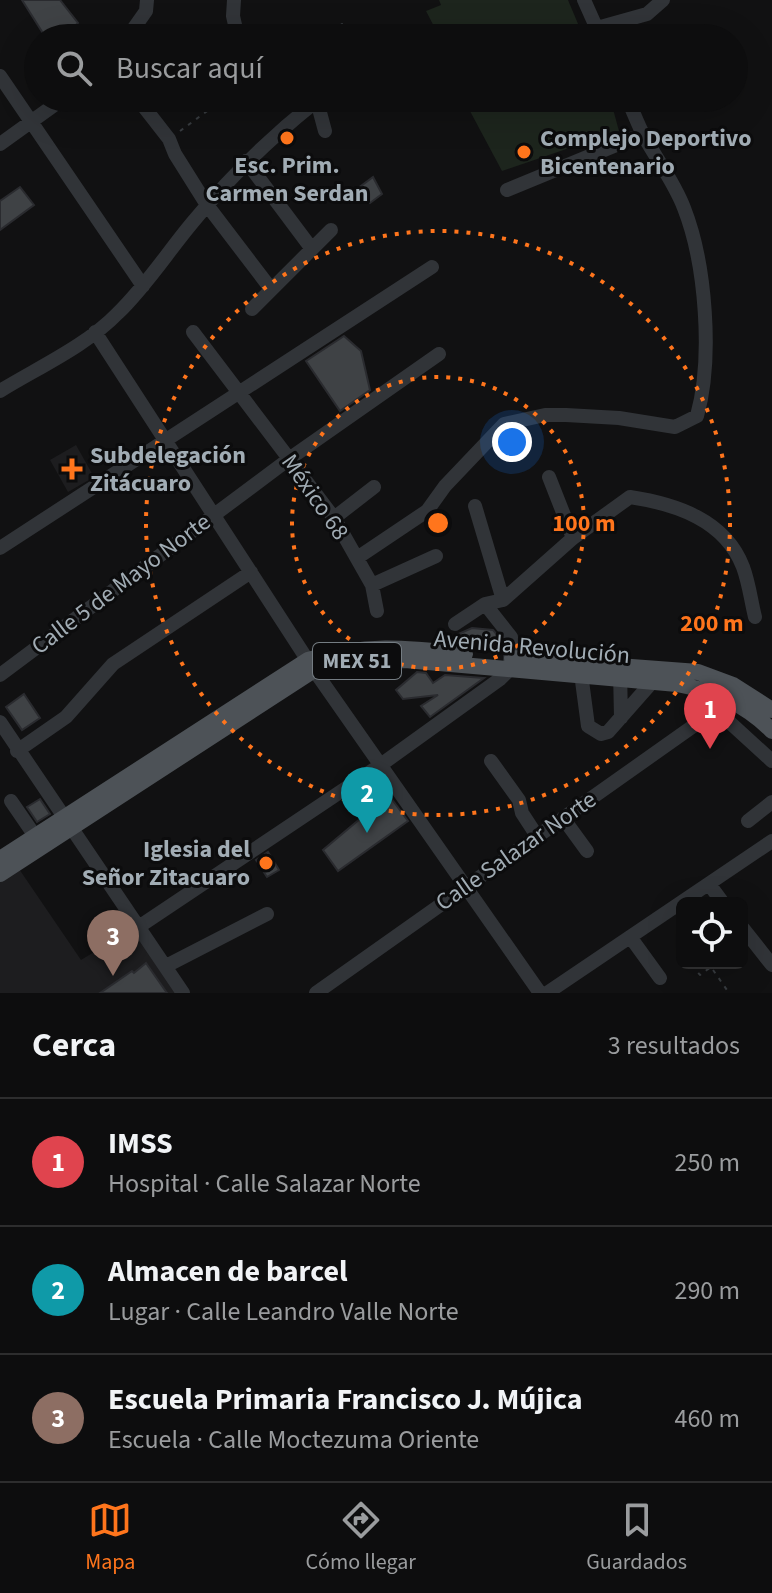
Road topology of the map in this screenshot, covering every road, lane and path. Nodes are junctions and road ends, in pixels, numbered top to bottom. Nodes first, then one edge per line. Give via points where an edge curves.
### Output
1 (147, 0) edge
2 (234, 0) edge
3 (584, 0) edge
4 (663, 0) edge
5 (137, 24) edge
6 (235, 24) edge
7 (595, 24) edge
8 (622, 24) edge
9 (0, 76) edge
10 (24, 110) edge
11 (25, 112) edge
12 (45, 112) edge
13 (147, 112) edge
14 (210, 112) edge
15 (297, 112) edge
16 (320, 112) edge
17 (633, 112) edge
18 (32, 122) junction
19 (325, 131) dead end
20 (643, 134) junction
21 (0, 144) edge
22 (172, 146) junction
23 (246, 161) junction
24 (507, 190) dead end
25 (207, 205) junction
26 (331, 230) dead end
27 (312, 249) junction
28 (432, 267) dead end
29 (143, 286) junction
30 (271, 289) junction
31 (252, 309) dead end
32 (95, 332) junction
33 (193, 332) dead end
34 (439, 354) dead end
35 (0, 391) edge
36 (238, 391) junction
37 (164, 439) junction
38 (289, 459) junction
39 (549, 477) dead end
40 (374, 487) dead end
41 (475, 506) dead end
42 (213, 515) junction
43 (334, 518) junction
44 (573, 538) junction
45 (0, 548) edge
46 (436, 556) dead end
47 (357, 558) junction
48 (251, 572) junction
49 (372, 585) junction
50 (503, 600) junction
51 (485, 604) junction
52 (377, 611) dead end
53 (755, 617) dead end
54 (455, 624) dead end
55 (511, 664) junction
56 (311, 665) junction
57 (580, 669) junction
58 (620, 672) junction
59 (0, 675) edge
60 (653, 681) junction
61 (689, 686) junction
62 (716, 710) junction
63 (772, 710) edge
64 (621, 718) junction
65 (0, 722) edge
66 (772, 731) edge
67 (17, 751) junction
68 (491, 761) dead end
69 (772, 761) edge
70 (382, 764) junction
71 (11, 801) dead end
72 (772, 802) edge
73 (563, 818) junction
74 (68, 821) junction
75 (748, 821) dead end
76 (35, 836) junction
77 (537, 836) junction
78 (772, 841) edge
79 (587, 851) dead end
80 (0, 859) edge
81 (0, 874) edge
82 (709, 884) junction
83 (467, 886) junction
84 (719, 897) edge
85 (267, 914) dead end
86 (140, 926) junction
87 (748, 935) edge
88 (631, 938) junction
89 (772, 965) edge
90 (166, 966) junction
91 (695, 969) edge
92 (700, 975) junction
93 (660, 978) dead end
94 (695, 979) dead end
95 (183, 993) edge
96 (316, 993) edge
97 (540, 993) edge
98 (547, 993) edge
99 (729, 993) edge

1 - 5 street
2 - 6 street
3 - 7 street
4 - 8 street via 647,14
9 - 10 street
11 - 18 street
12 - 18 street
13 - 22 street
14 - 22 path
15 - 23 street
16 - 19 street
17 - 20 street
18 - 21 street
18 - 29 street
20 - 24 street
20 - 47 street via 684,208 699,267 706,336 705,385 697,416 675,427 555,415 504,424 427,511
22 - 25 street
23 - 25 street
23 - 27 street
25 - 29 street
25 - 30 street
26 - 27 street
27 - 30 street
28 - 36 street
29 - 32 street
30 - 31 street
32 - 35 street
32 - 37 street
33 - 36 street, México 68
34 - 38 street, Calle 5 de Mayo Norte
36 - 37 street
36 - 38 street, México 68
37 - 42 street
37 - 45 street
38 - 42 street, Calle 5 de Mayo Norte
38 - 43 street, México 68
39 - 44 street
40 - 43 street
41 - 50 street
42 - 48 street
42 - 59 street, Calle 5 de Mayo Norte
43 - 47 street, México 68
44 - 50 street
44 - 53 street via 630,497 682,509 726,538 743,566
46 - 49 street
47 - 49 street, México 68
48 - 56 street
48 - 67 street via 113,664 66,717
49 - 52 street, México 68
50 - 51 street
51 - 54 street
51 - 55 street via 511,637
55 - 56 main road, Avenida Revolución / MEX 51 via 381,659
55 - 57 main road, Avenida Revolución / MEX 51
55 - 70 street
56 - 70 street
56 - 74 main road, Avenida Revolución / MEX 51
57 - 58 main road, Avenida Revolución / MEX 51
57 - 64 street via 588,726 601,734
58 - 60 main road, Avenida Revolución / MEX 51
58 - 63 main road, Avenida Revolución / MEX 51 via 698,672 733,685
58 - 64 street
60 - 61 main road, Avenida Revolución / MEX 51
60 - 64 street
61 - 62 street
61 - 66 main road, Avenida Revolución / MEX 51 via 735,703
62 - 69 street
62 - 73 street, Calle Salazar Norte
65 - 67 street
67 - 74 street
68 - 77 street
70 - 83 street
70 - 86 street
71 - 76 street
72 - 75 street
73 - 77 street, Calle Salazar Norte
73 - 79 street
74 - 76 main road, Avenida Revolución / MEX 51
74 - 81 main road, Avenida Revolución / MEX 51
74 - 86 street
76 - 80 main road, Avenida Revolución / MEX 51
77 - 83 street, Calle Salazar Norte
78 - 82 street
82 - 84 street
82 - 88 street
83 - 96 street, Calle Salazar Norte
83 - 97 street
85 - 90 street
86 - 90 street
87 - 89 street
88 - 93 street
88 - 98 street
90 - 95 street
91 - 92 path
92 - 94 path
92 - 99 path via 711,967

